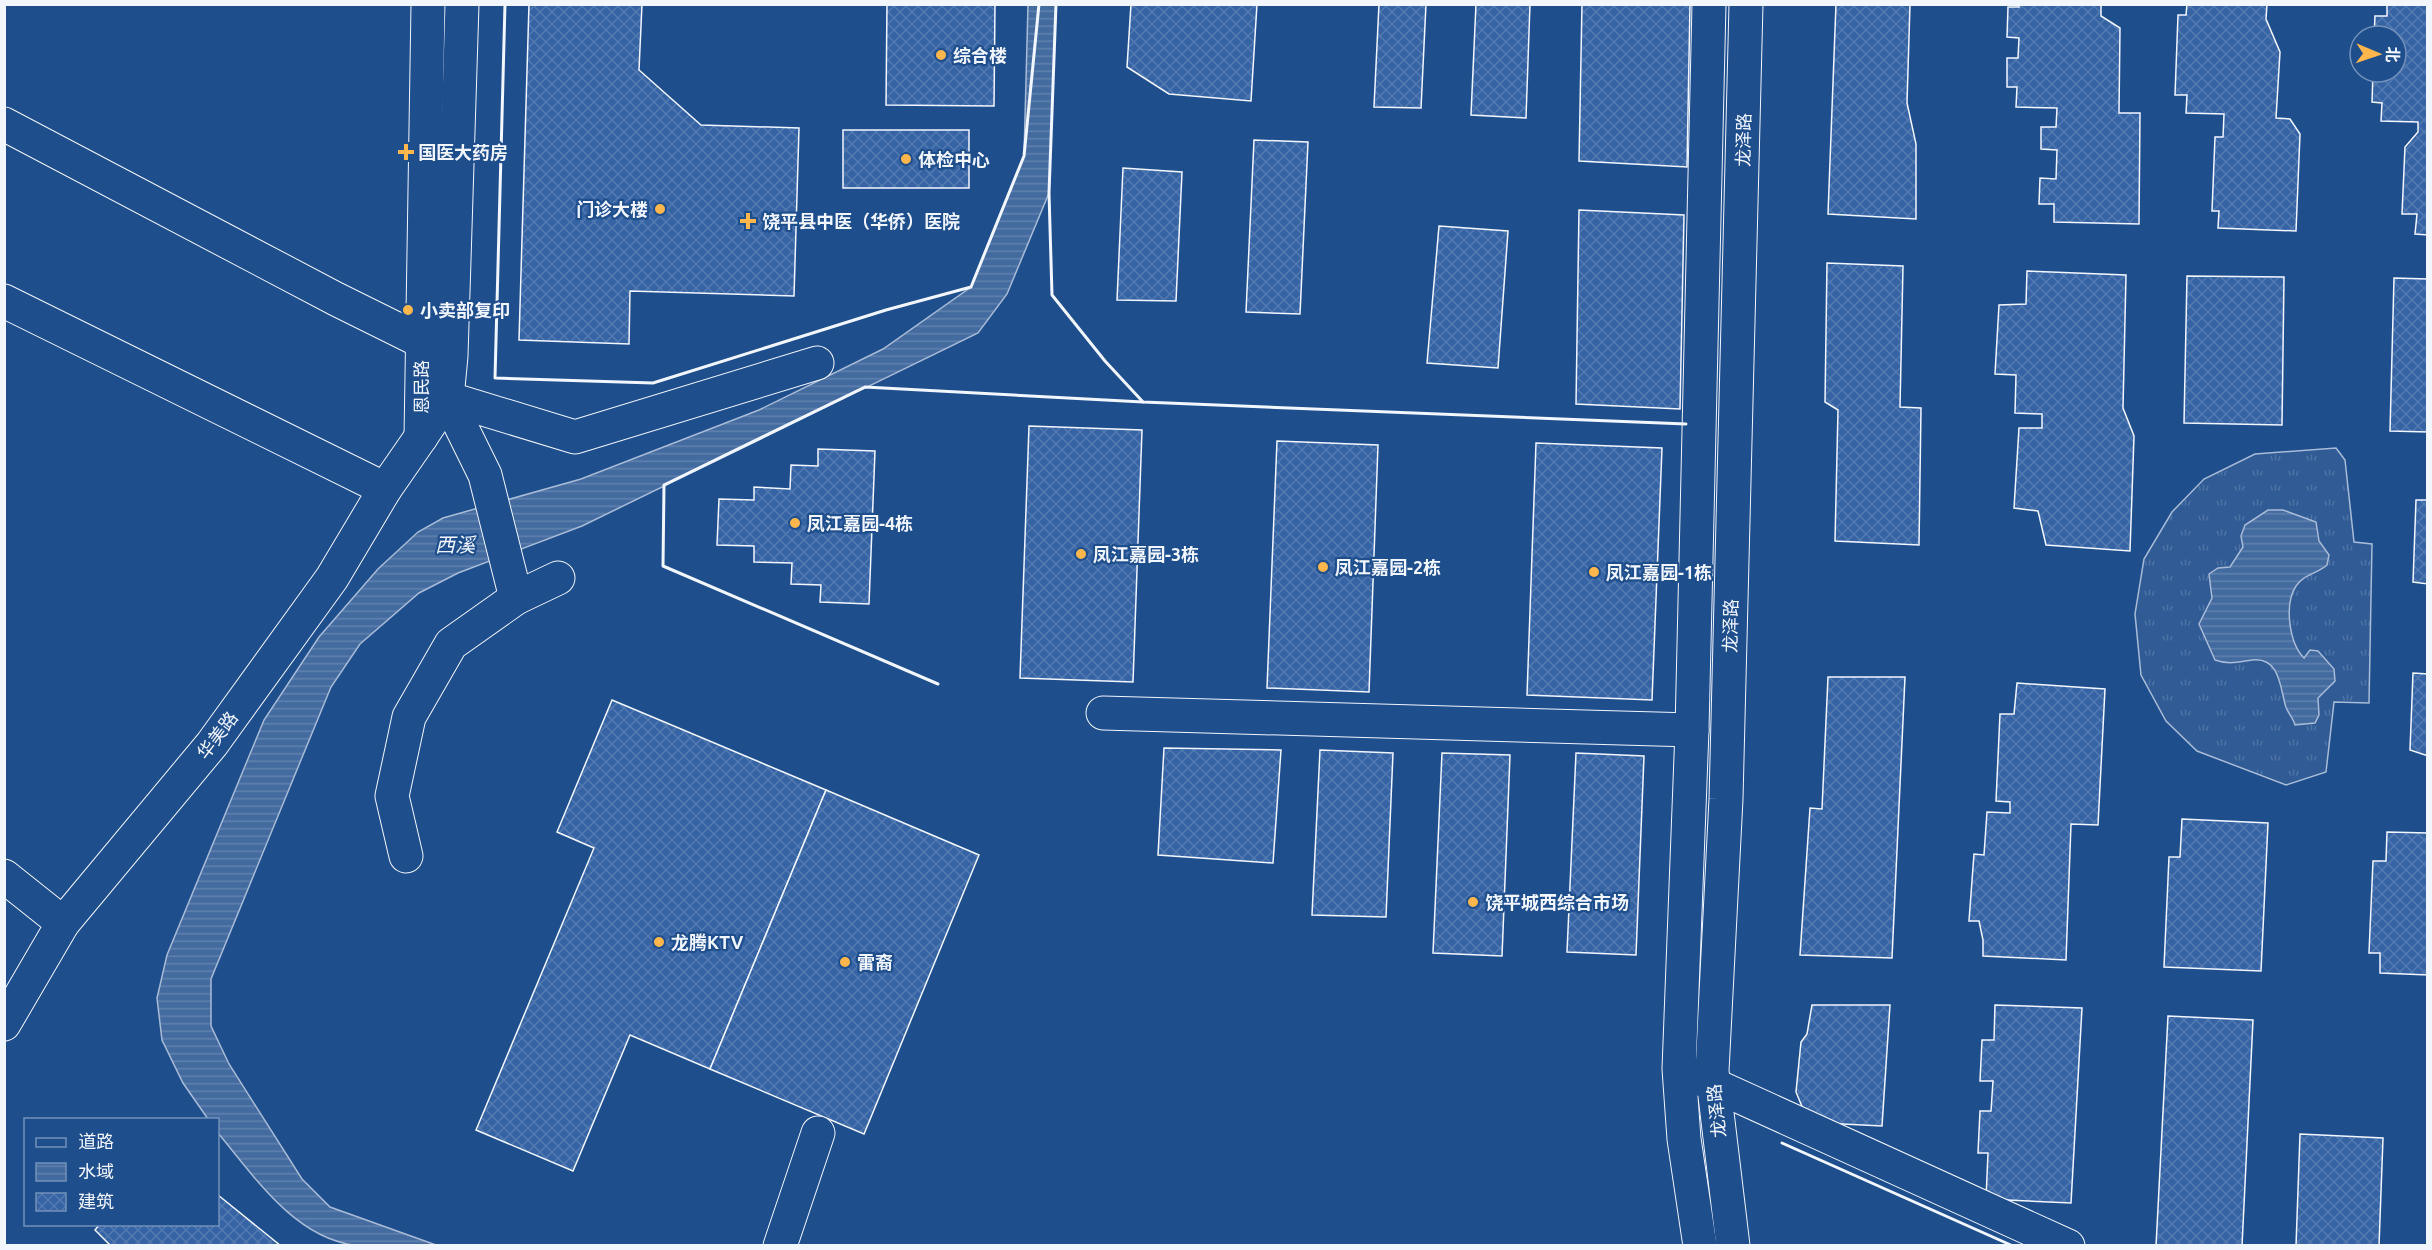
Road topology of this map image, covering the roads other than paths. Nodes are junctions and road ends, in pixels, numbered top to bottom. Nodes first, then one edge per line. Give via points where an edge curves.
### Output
1 (428, 4) edge
2 (462, 4) edge
3 (1709, 4) edge
4 (1746, 4) edge
5 (4, 124) edge
6 (4, 301) edge
7 (421, 341) junction
8 (451, 356) junction
9 (817, 363) dead end
10 (447, 398) junction
11 (421, 437) junction
12 (385, 489) junction
13 (558, 578) dead end
14 (516, 598) junction
15 (1103, 713) dead end
16 (1692, 730) junction
17 (406, 856) dead end
18 (4, 876) edge
19 (63, 923) junction
20 (4, 1024) edge
21 (1679, 1069) junction
22 (1713, 1085) junction
23 (818, 1133) dead end
24 (780, 1245) edge
25 (1700, 1245) edge
26 (1733, 1245) edge
27 (2068, 1245) edge

1 - 7 street, 恩民路
2 - 8 street, 恩民路
3 - 16 street, 龙泽路
4 - 22 street, 龙泽路 via 1726,799
5 - 7 street
6 - 12 street
7 - 8 street
7 - 11 street, 恩民路
8 - 10 street, 恩民路
9 - 10 street via 575,437
10 - 11 street, 恩民路
10 - 14 street via 486,475
11 - 12 street, 华美路
12 - 19 street, 华美路 via 332,578 212,744
13 - 14 street
14 - 17 street via 451,644 409,717 392,796
15 - 16 street
16 - 21 street, 龙泽路
18 - 19 street
19 - 20 street, 华美路
21 - 22 street
21 - 25 street, 龙泽路 via 1684,1139
22 - 26 street, 龙泽路
22 - 27 street
23 - 24 street

